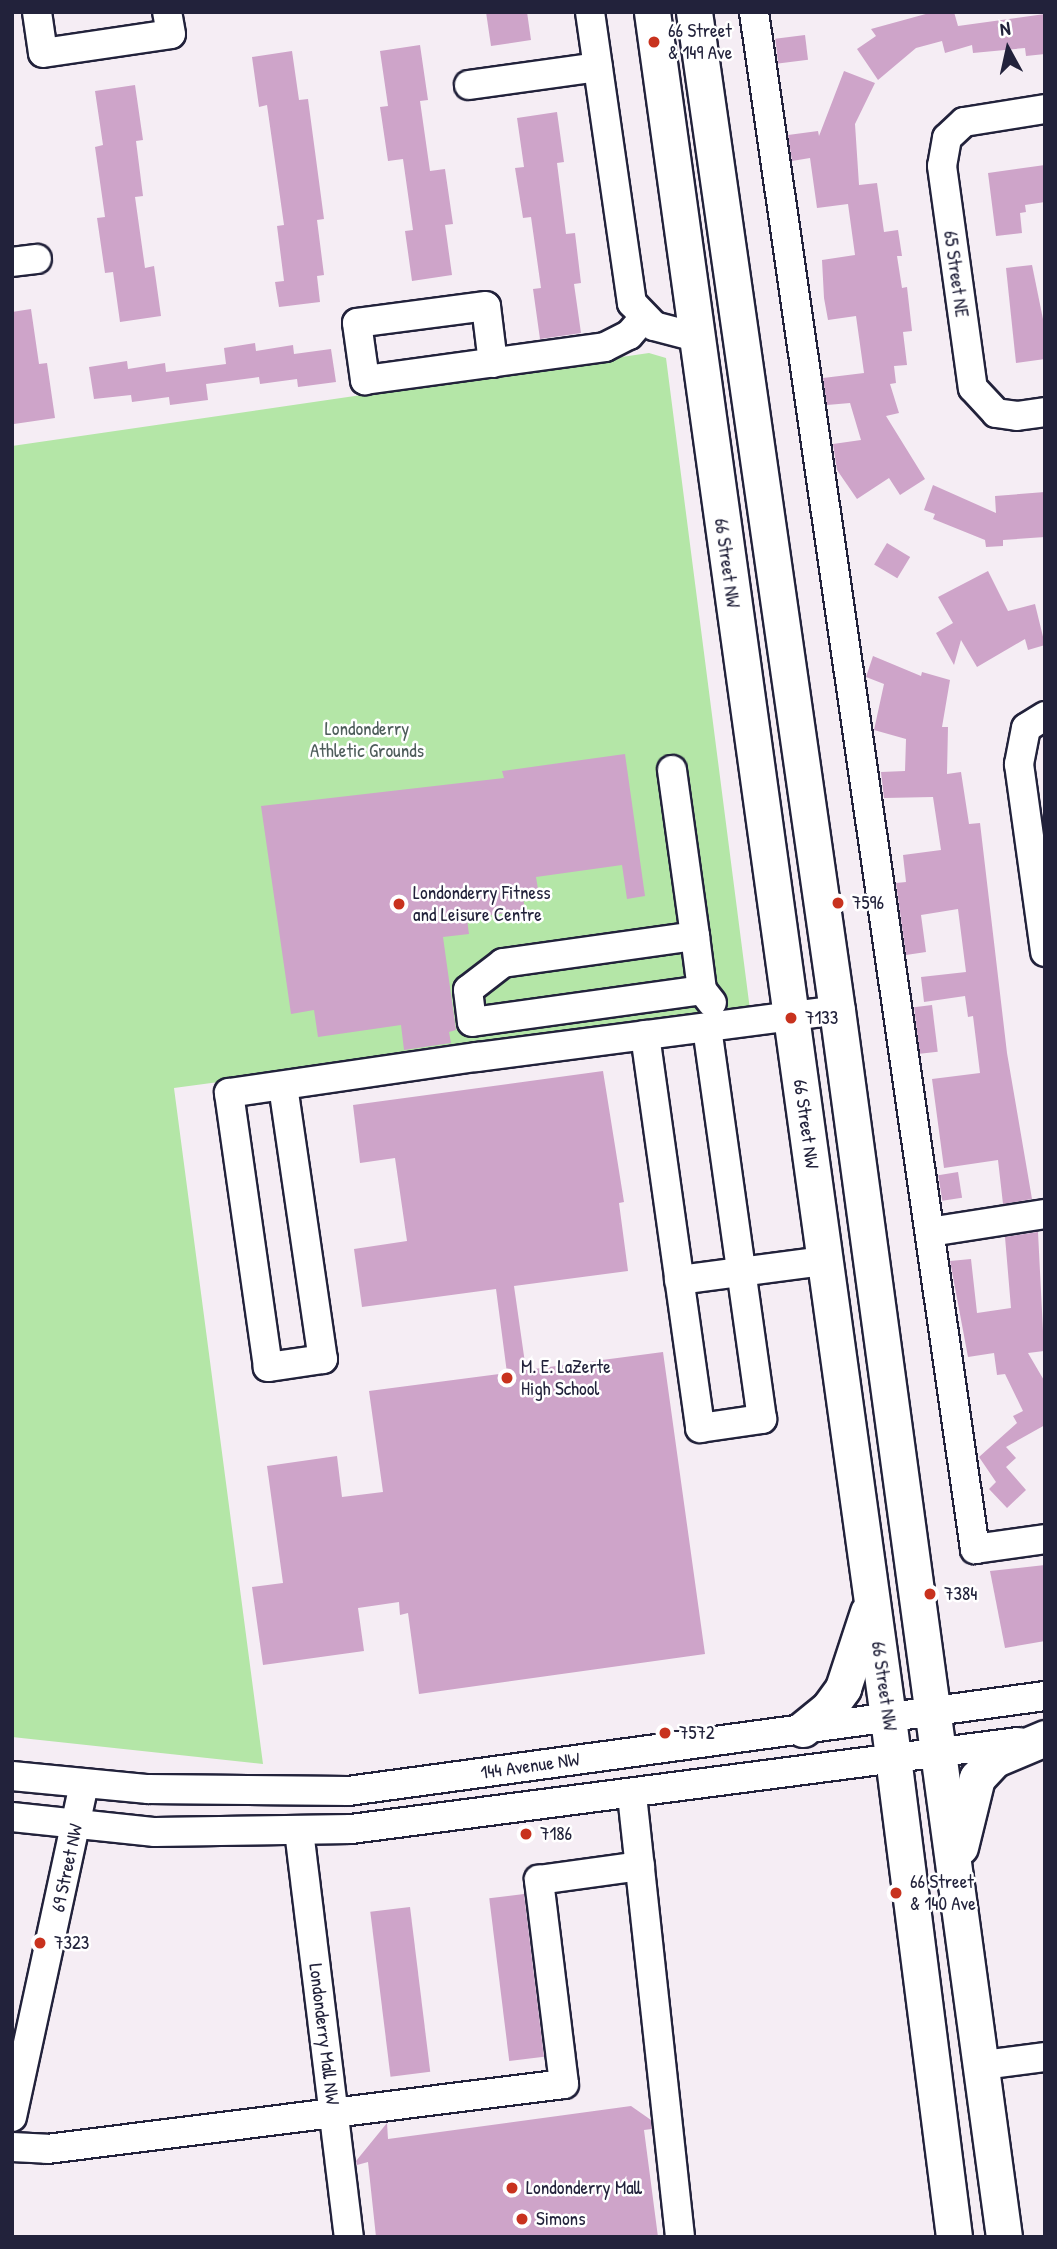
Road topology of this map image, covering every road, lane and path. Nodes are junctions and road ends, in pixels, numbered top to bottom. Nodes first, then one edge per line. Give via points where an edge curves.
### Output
1 (37, 12) edge
2 (167, 12) edge
3 (590, 12) edge
4 (652, 12) edge
5 (694, 12) edge
6 (754, 12) edge
7 (598, 67) junction
8 (469, 85) dead end
9 (1045, 108) edge
10 (643, 319) junction
11 (696, 337) junction
12 (493, 363) junction
13 (1045, 412) edge
14 (1035, 722) edge
15 (672, 770) dead end
16 (695, 936) junction
17 (1045, 952) edge
18 (702, 990) junction
19 (837, 1010) junction
20 (791, 1017) junction
21 (472, 1022) junction
22 (718, 1026) junction
23 (645, 1035) junction
24 (477, 1057) junction
25 (283, 1086) junction
26 (1045, 1214) edge
27 (930, 1232) junction
28 (824, 1261) junction
29 (741, 1272) junction
30 (679, 1280) junction
31 (1045, 1539) edge
32 (872, 1598) junction
33 (1045, 1696) edge
34 (933, 1712) junction
35 (888, 1718) junction
36 (803, 1729) junction
37 (1045, 1738) edge
38 (938, 1753) junction
39 (893, 1759) junction
40 (12, 1776) edge
41 (84, 1784) junction
42 (632, 1795) junction
43 (12, 1817) edge
44 (76, 1827) junction
45 (299, 1831) junction
46 (639, 1867) junction
47 (955, 1878) junction
48 (1045, 2057) edge
49 (984, 2065) junction
50 (334, 2115) junction
51 (12, 2117) edge
52 (12, 2147) edge
53 (349, 2237) edge
54 (680, 2237) edge
55 (954, 2237) edge
56 (1004, 2237) edge

1 - 2 street via 43,53 171,34
3 - 7 street
4 - 11 main road, 66 Street NW
5 - 19 main road
6 - 27 street
7 - 8 street
7 - 10 street via 628,290
9 - 13 street, 65 Street NE via 974,118 947,138 942,166 971,380 986,407 1017,416
10 - 11 street
10 - 12 street via 629,335 605,347
11 - 20 main road, 66 Street NW
12 - 12 street via 365,380 357,323 486,306
14 - 17 street via 1018,764
15 - 16 street
16 - 18 street
16 - 21 street via 503,962 468,990
18 - 21 street
18 - 22 street
19 - 20 street
19 - 34 main road
20 - 22 street
20 - 28 main road, 66 Street NW
21 - 24 street
22 - 23 street
22 - 29 street
23 - 24 street
23 - 30 street
24 - 25 street
25 - 25 street via 323,1359 268,1367 229,1093
26 - 27 street
27 - 31 street via 975,1549
28 - 29 street
28 - 32 main road, 66 Street NW
29 - 30 street
29 - 30 street via 762,1419 700,1428
32 - 35 main road, 66 Street NW
32 - 36 main road via 843,1688 828,1709
33 - 34 street, 144 Avenue NW
34 - 35 street, 144 Avenue NW
34 - 38 main road
35 - 36 street, 144 Avenue NW
35 - 39 main road, 66 Street NW
36 - 41 street, 144 Avenue NW via 348,1791 226,1792
37 - 38 street, 144 Avenue NW
37 - 47 main road via 995,1759 977,1778
38 - 39 street, 144 Avenue NW
38 - 47 main road
39 - 42 street, 144 Avenue NW
39 - 55 main road, 66 Street NW
40 - 41 street, 144 Avenue NW
41 - 44 street, 69 Street NW
42 - 45 street, 144 Avenue NW
42 - 46 street
43 - 44 street, 144 Avenue NW
44 - 45 street, 144 Avenue NW via 215,1833
44 - 51 street, 69 Street NW
45 - 50 street, Londonderry Mall NW
46 - 50 street via 539,1880 564,2084
46 - 54 street
47 - 49 main road
48 - 49 street
49 - 56 main road
50 - 52 street via 37,2150
50 - 53 street, Londonderry Mall NW

